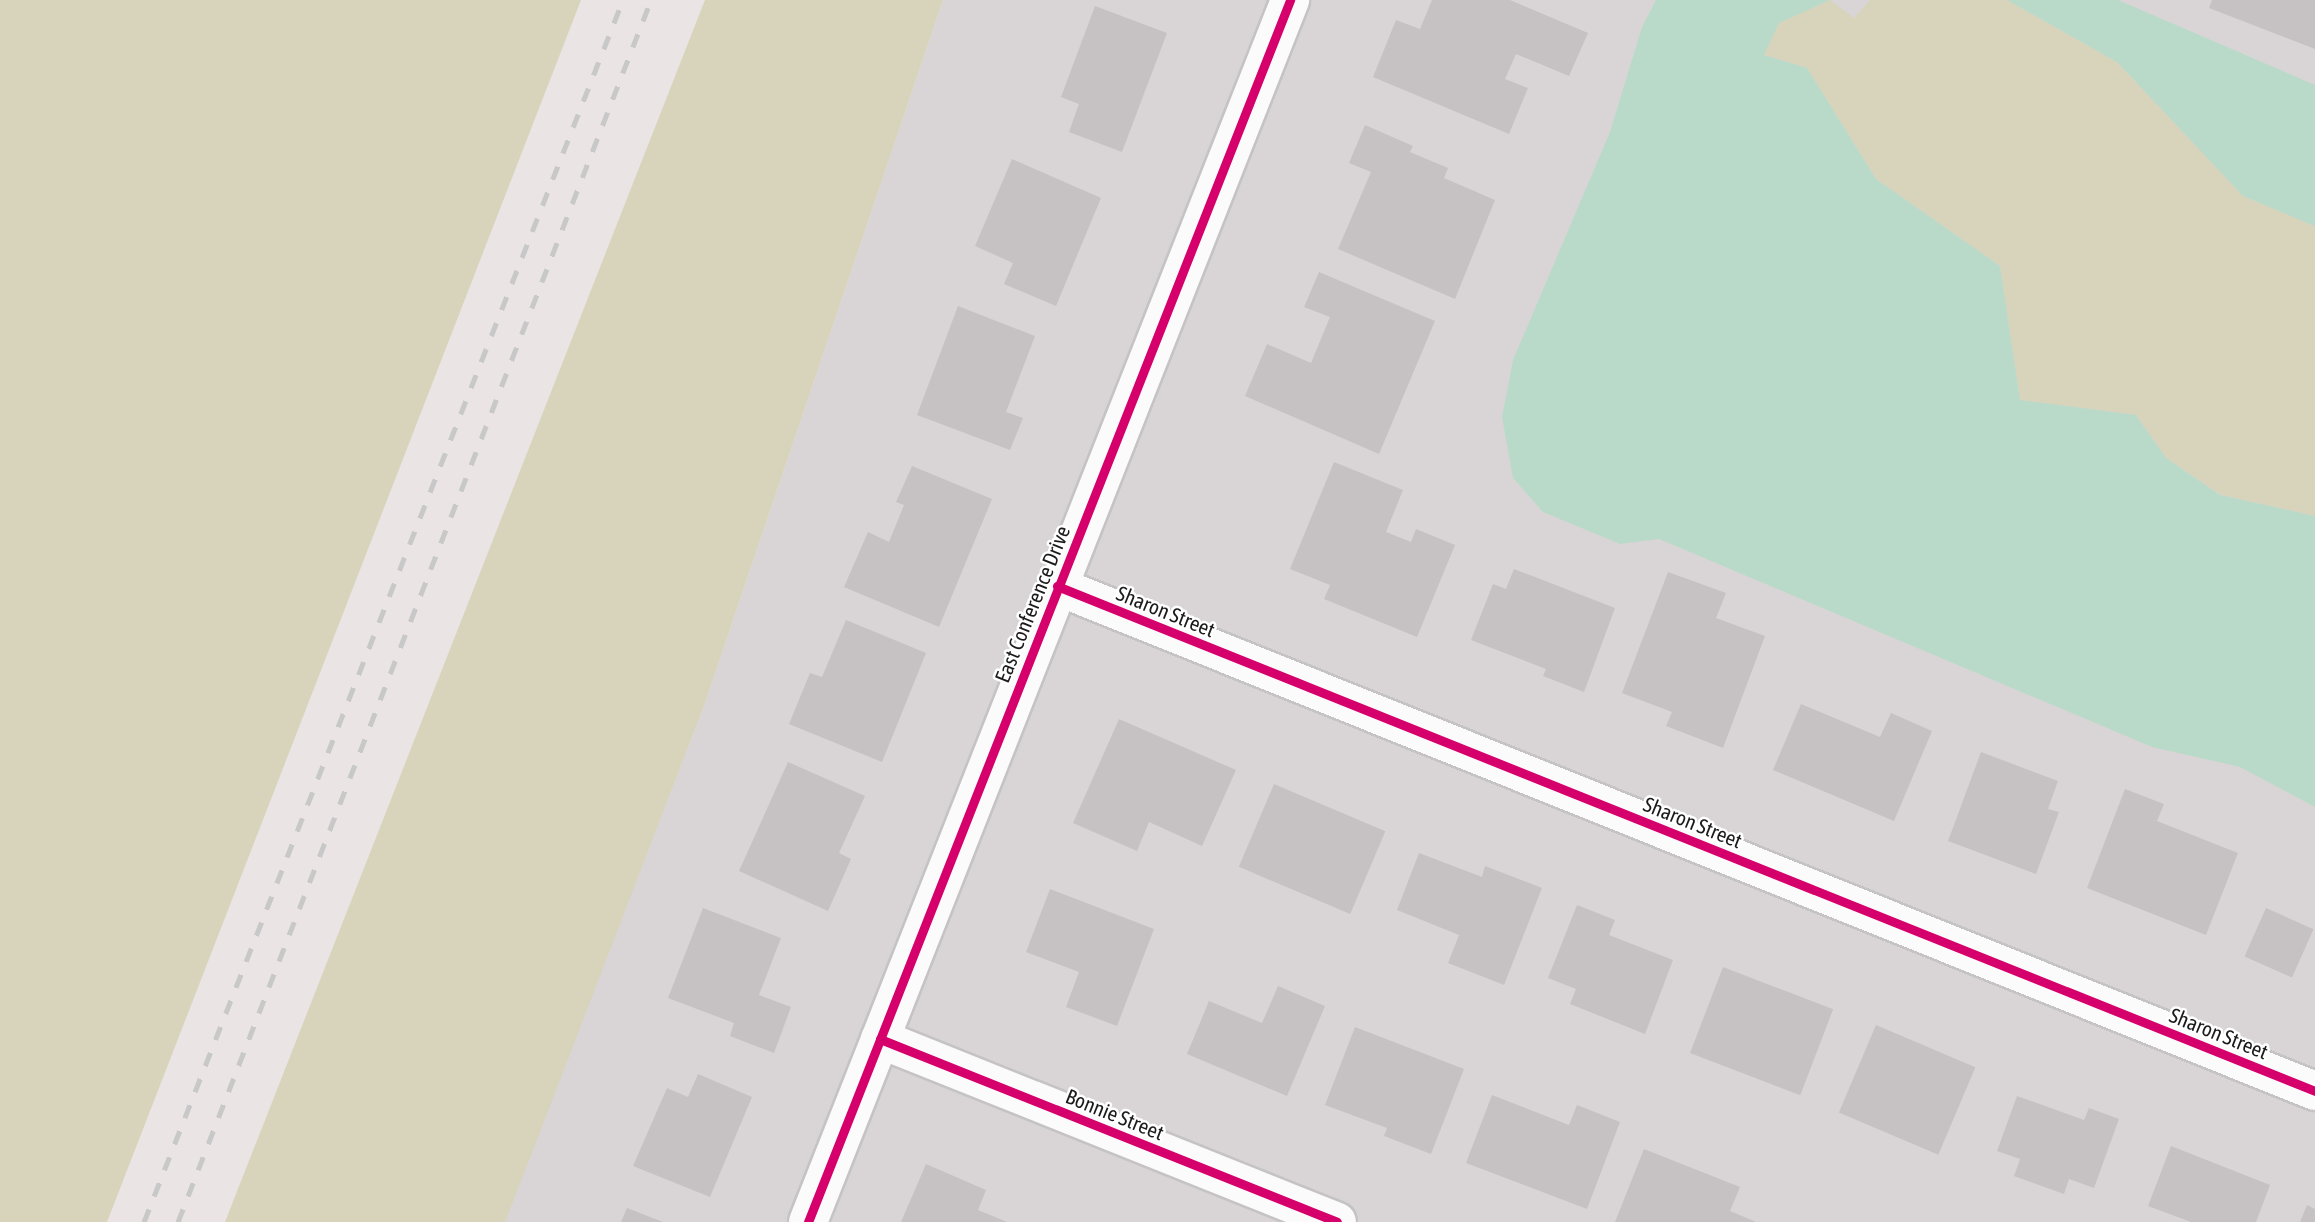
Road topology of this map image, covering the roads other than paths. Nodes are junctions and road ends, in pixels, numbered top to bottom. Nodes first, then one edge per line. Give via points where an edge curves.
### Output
1 (1290, 0) edge
2 (1057, 586) junction
3 (880, 1039) junction
4 (2315, 1091) edge
5 (808, 1222) edge
6 (1337, 1222) edge

1 - 2 street, East Conference Drive
2 - 3 street, East Conference Drive
2 - 4 street, Sharon Street
3 - 5 street, East Conference Drive
3 - 6 street, Bonnie Street

